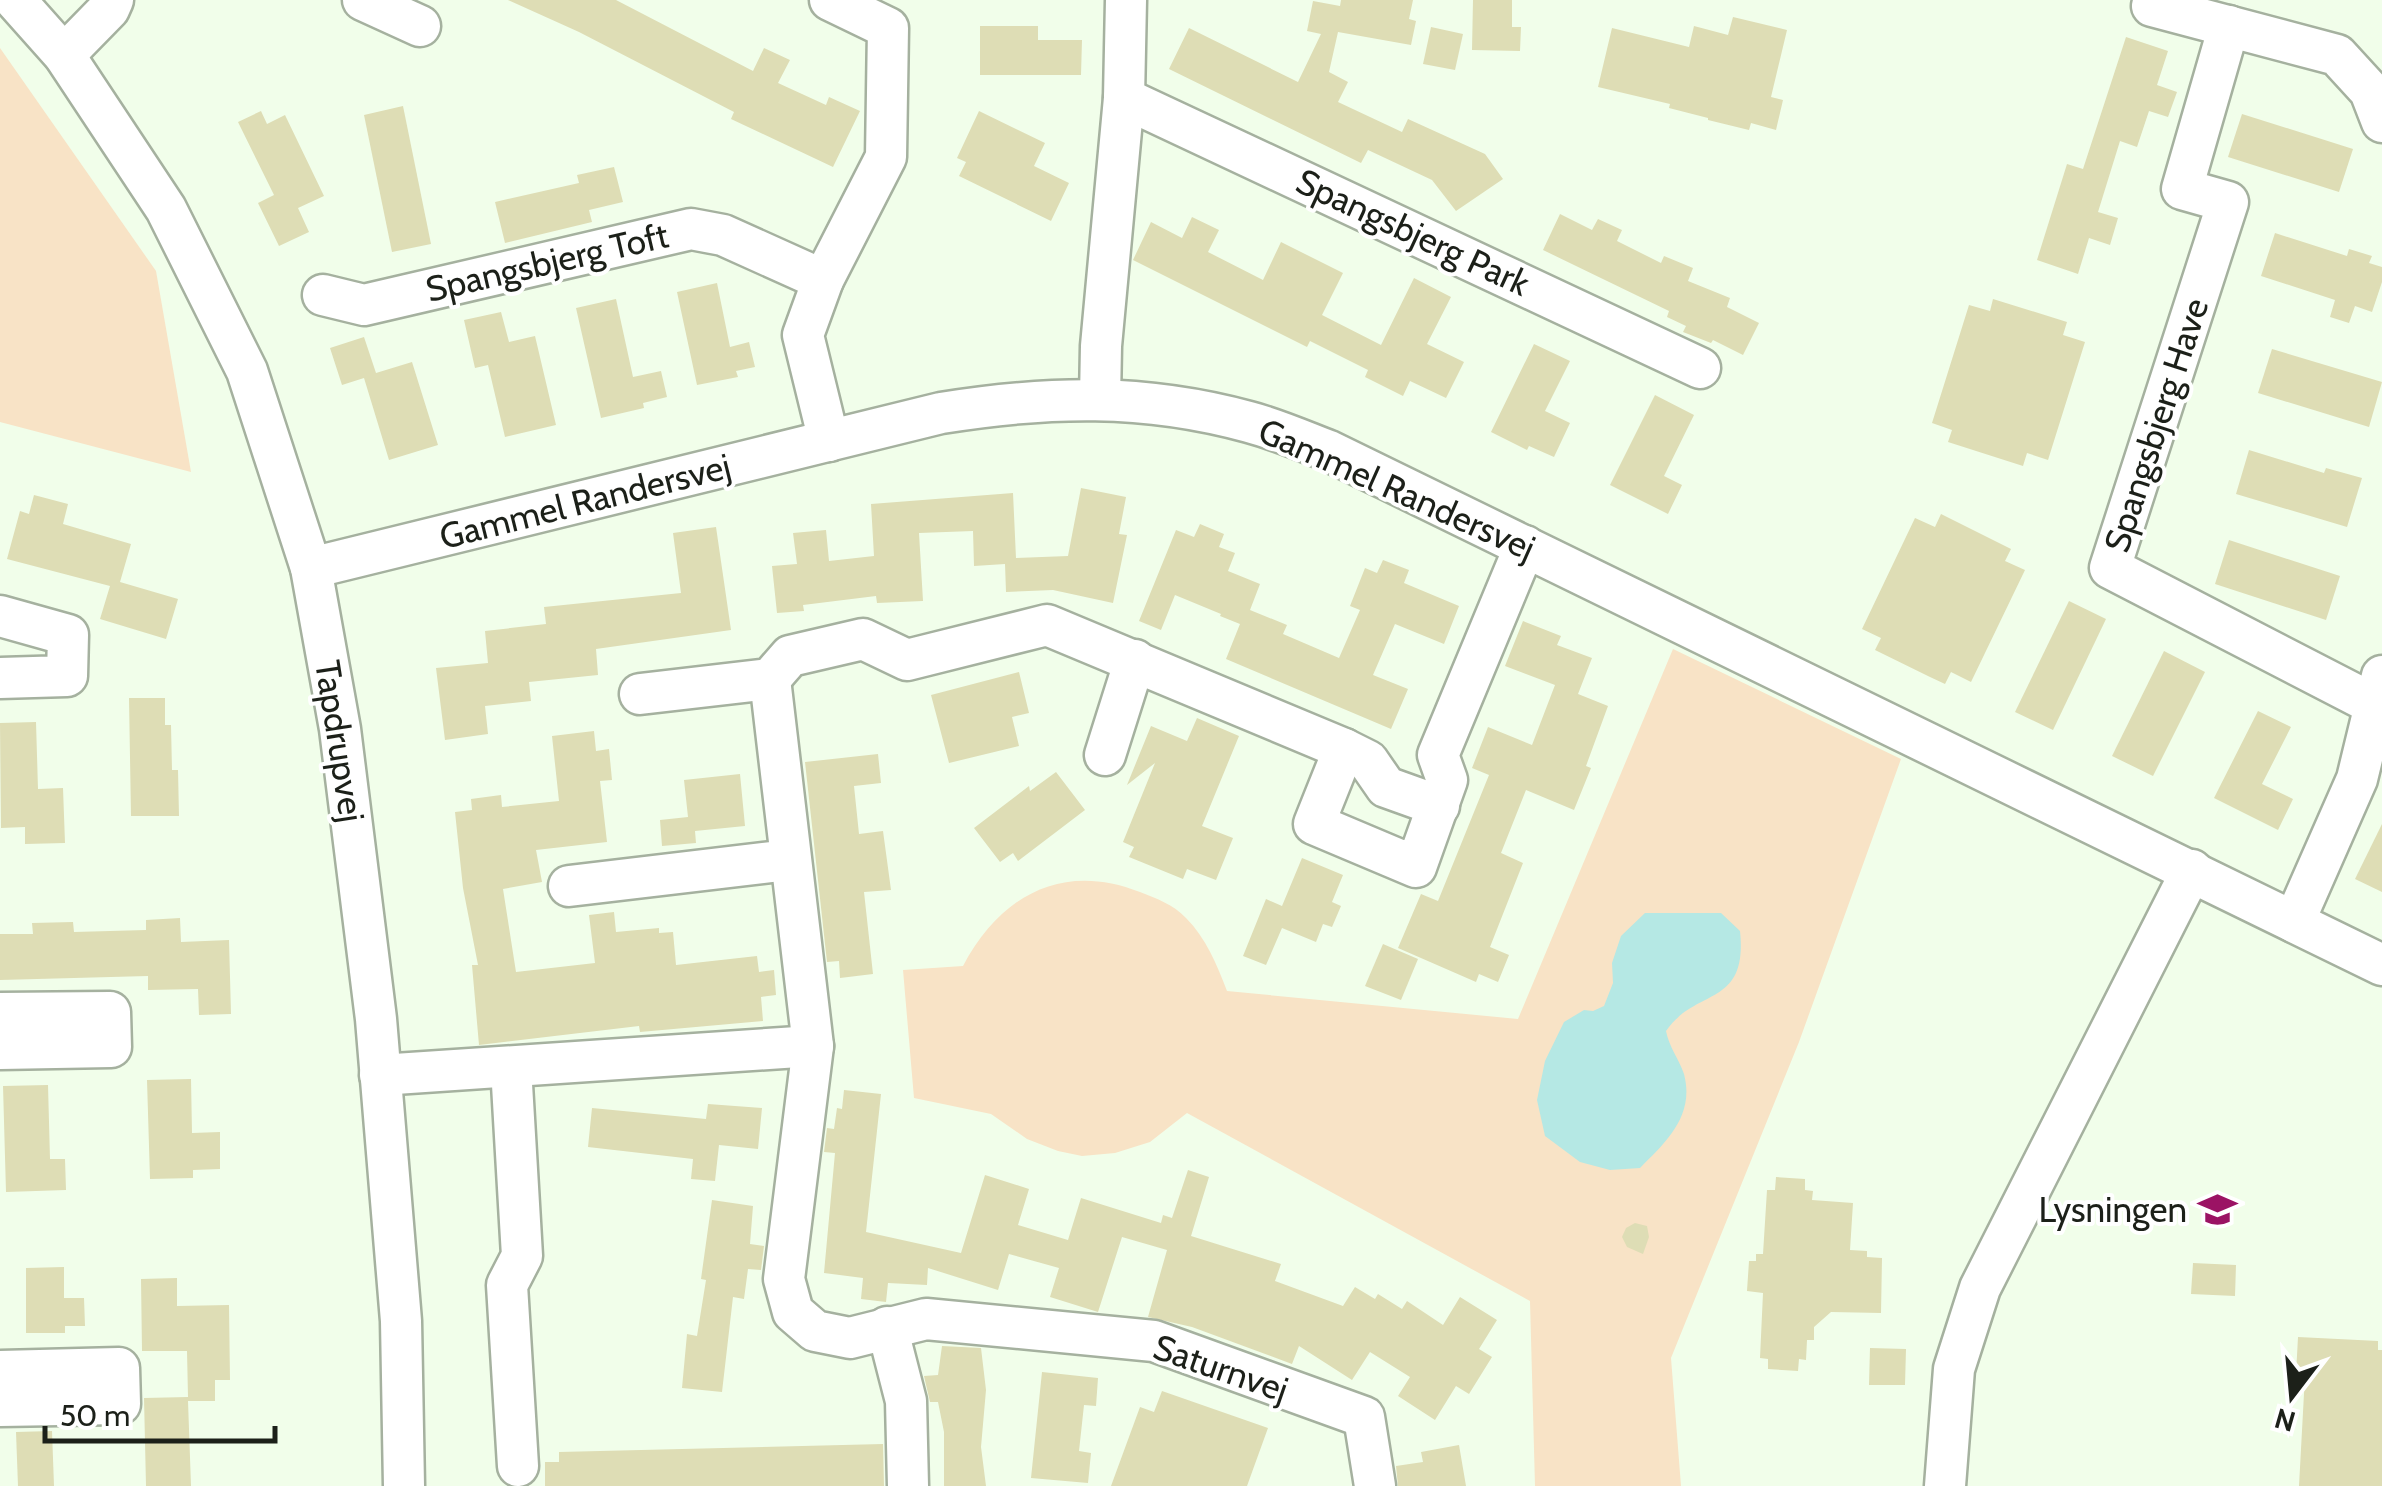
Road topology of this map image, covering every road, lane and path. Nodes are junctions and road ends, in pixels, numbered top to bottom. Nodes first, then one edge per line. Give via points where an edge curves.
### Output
1 (15, 0) edge
2 (113, 0) edge
3 (362, 0) edge
4 (830, 0) edge
5 (1126, 0) edge
6 (2152, 6) dead end
7 (420, 26) dead end
8 (2229, 26) junction
9 (64, 55) junction
10 (1124, 98) junction
11 (2382, 122) edge
12 (823, 280) junction
13 (324, 294) dead end
14 (1700, 368) dead end
15 (1100, 400) junction
16 (828, 441) junction
17 (1525, 546) junction
18 (312, 568) junction
19 (0, 616) edge
20 (1135, 660) junction
21 (0, 678) edge
22 (770, 679) junction
23 (2380, 691) edge
24 (640, 694) dead end
25 (1344, 749) junction
26 (1105, 755) dead end
27 (1439, 806) junction
28 (789, 860) junction
29 (2192, 870) junction
30 (569, 886) dead end
31 (2294, 922) junction
32 (2382, 965) edge
33 (0, 1013) edge
34 (813, 1046) junction
35 (0, 1049) edge
36 (511, 1067) junction
37 (380, 1075) junction
38 (887, 1327) junction
39 (0, 1370) edge
40 (0, 1406) edge
41 (518, 1466) dead end
42 (404, 1486) edge
43 (908, 1486) edge
44 (1375, 1486) edge
45 (1944, 1486) edge

1 - 9 street, Tapdrupvej
2 - 9 street
3 - 7 street
4 - 12 street via 888,28 886,157
5 - 10 street
6 - 8 street
8 - 11 street via 2337,55 2370,91
8 - 23 street, Spangsbjerg Have via 2182,189 2228,202 2110,568
9 - 18 street, Tapdrupvej via 166,209 247,371
10 - 14 street, Spangsbjerg Park
10 - 15 street
12 - 13 street, Spangsbjerg Toft via 723,234 691,229 364,305
12 - 16 street via 803,334
15 - 16 street, Gammel Randersvej via 1018,401
15 - 17 street, Gammel Randersvej via 1192,408 1253,423
16 - 18 street, Gammel Randersvej
17 - 27 street via 1438,755 1447,780
17 - 29 street, Gammel Randersvej
18 - 37 street, Tapdrupvej via 353,821
19 - 21 street via 68,635 67,676
20 - 22 street via 1047,625 907,660 863,639 790,656
20 - 25 street
20 - 26 street
22 - 24 street
22 - 28 street, Saturnvej
23 - 31 street, Spangsbjerg Have via 2356,780
25 - 27 street via 1368,761 1386,786
25 - 27 street via 1314,824 1416,868
28 - 30 street
28 - 34 street, Saturnvej
29 - 31 street, Gammel Randersvej
29 - 45 street via 1980,1288 1954,1368
31 - 32 street, Gammel Randersvej
33 - 35 street via 110,1012 110,1048
34 - 36 street
34 - 38 street, Saturnvej via 784,1279 794,1312 815,1331 850,1338
36 - 37 street
36 - 41 street via 522,1256 507,1285
37 - 42 street, Tapdrupvej via 401,1321
38 - 43 street via 906,1402
38 - 44 street, Saturnvej via 926,1319 1154,1341 1364,1417
39 - 40 street via 120,1368 120,1404

